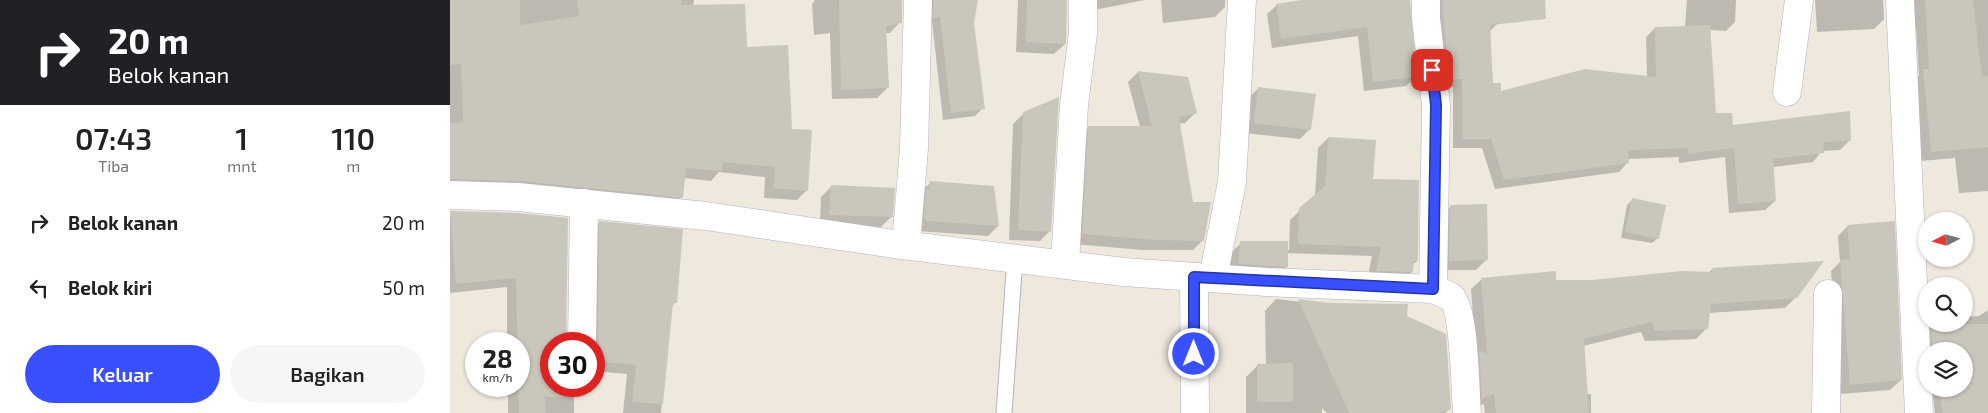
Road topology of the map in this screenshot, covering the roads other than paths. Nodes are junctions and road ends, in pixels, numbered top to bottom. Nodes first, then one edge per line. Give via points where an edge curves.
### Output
1 (918, 0) edge
2 (1082, 0) edge
3 (1242, 0) edge
4 (1426, 0) edge
5 (1798, 0) edge
6 (1900, 0) edge
7 (1787, 92) dead end
8 (450, 195) edge
9 (584, 204) junction
10 (906, 245) junction
11 (1015, 258) junction
12 (1065, 264) junction
13 (1203, 277) junction
14 (1433, 289) junction
15 (1828, 294) dead end
16 (582, 332) edge
17 (1004, 413) edge
18 (1195, 413) edge
19 (1467, 413) edge
20 (1826, 413) edge
21 (1919, 413) edge

1 - 10 street via 914,148
2 - 12 street via 1083,33 1074,105
3 - 13 street via 1232,182
4 - 14 street via 1436,105
5 - 7 street
6 - 21 street
8 - 9 street via 518,197
9 - 10 street via 706,216
9 - 16 street
10 - 11 street
11 - 12 street
11 - 17 lane
12 - 13 street
13 - 14 street
13 - 18 street
14 - 19 street via 1450,297 1457,306
15 - 20 street

